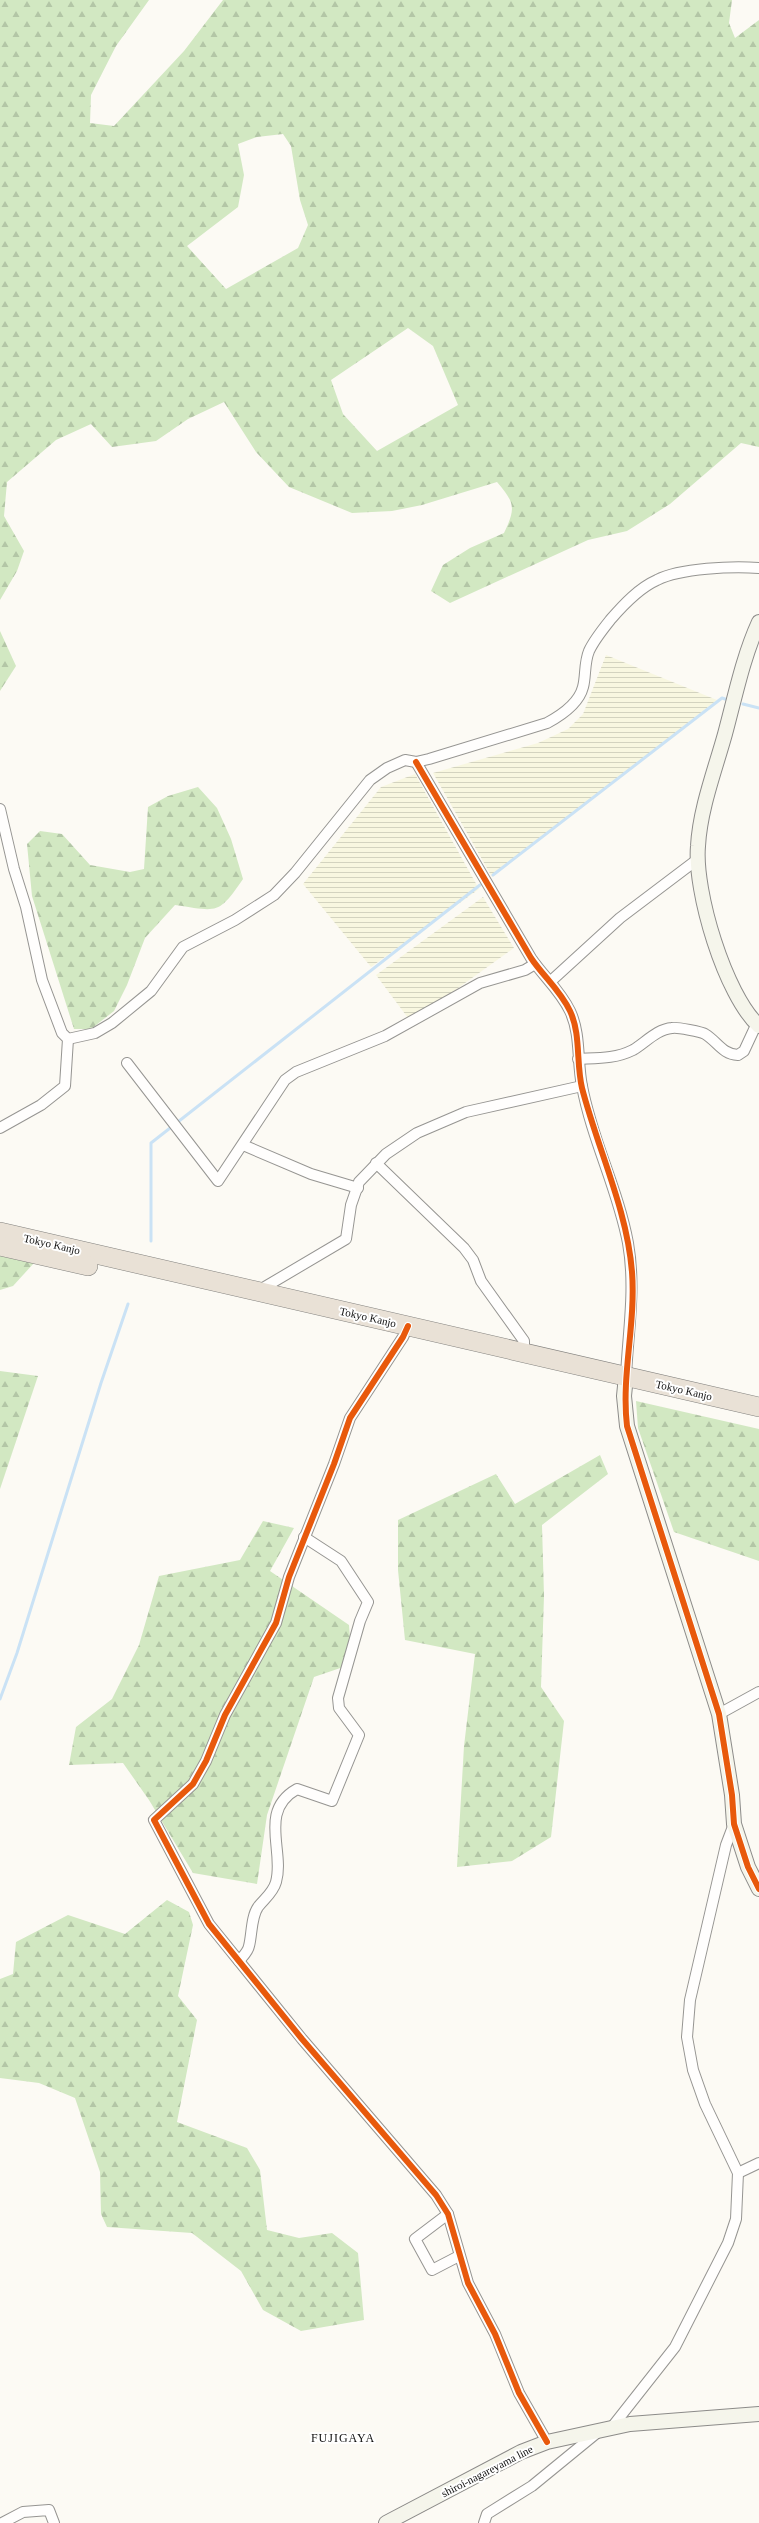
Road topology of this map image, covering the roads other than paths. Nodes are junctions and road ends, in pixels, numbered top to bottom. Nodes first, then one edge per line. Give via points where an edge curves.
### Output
1 (759, 568) edge
2 (759, 622) edge
3 (416, 762) junction
4 (0, 809) edge
5 (698, 859) junction
6 (535, 964) junction
7 (551, 981) junction
8 (758, 1024) edge
9 (68, 1039) junction
10 (578, 1059) junction
11 (127, 1063) dead end
12 (582, 1086) junction
13 (0, 1128) edge
14 (243, 1145) junction
15 (376, 1163) junction
16 (358, 1188) junction
17 (0, 1232) edge
18 (0, 1246) edge
19 (257, 1292) junction
20 (405, 1332) junction
21 (524, 1352) junction
22 (626, 1383) junction
23 (759, 1407) edge
24 (759, 1420) edge
25 (304, 1537) junction
26 (759, 1692) edge
27 (719, 1714) junction
28 (734, 1824) junction
29 (759, 1889) edge
30 (239, 1961) junction
31 (759, 2163) edge
32 (738, 2173) junction
33 (448, 2214) junction
34 (459, 2256) junction
35 (759, 2414) edge
36 (606, 2428) junction
37 (547, 2442) junction
38 (2, 2523) edge
39 (54, 2523) edge
40 (386, 2523) edge
41 (484, 2523) edge

1 - 3 street via 707,569 657,579 624,603 603,629 589,651 583,688 572,704 558,717 547,723
2 - 5 street via 747,654 711,783 698,845
3 - 6 street
3 - 9 street via 404,760 370,780 295,873 274,895 235,920 183,947 151,991 112,1023 95,1033
4 - 9 street via 42,980 62,1033
5 - 7 street via 620,918
5 - 8 street via 702,894 728,981
6 - 7 street
6 - 14 street via 525,970 480,983 385,1036 296,1072 285,1080
7 - 10 street via 570,1012 576,1031
8 - 10 street via 744,1051 738,1056 730,1055 721,1049 705,1034 673,1028 661,1031 619,1056
9 - 13 street via 66,1086 41,1105
10 - 12 street
11 - 14 street via 218,1181
12 - 15 street via 466,1112 447,1119 417,1133
12 - 22 street via 628,1244 632,1273 632,1304
14 - 16 street via 311,1174
15 - 16 street
15 - 21 street via 464,1248 473,1260 481,1281 524,1341
16 - 19 street via 351,1205 346,1239
17 - 19 highway, Tokyo Kanjo
18 - 20 highway, Tokyo Kanjo
19 - 20 highway, Tokyo Kanjo
20 - 21 highway, Tokyo Kanjo
20 - 22 highway, Tokyo Kanjo
20 - 25 street via 350,1418
21 - 22 highway, Tokyo Kanjo
22 - 23 highway, Tokyo Kanjo
22 - 24 highway, Tokyo Kanjo
22 - 27 street via 627,1426
25 - 30 street via 289,1576 276,1623 225,1715 206,1761 193,1784 154,1820 198,1905
25 - 30 street via 342,1561 368,1602 338,1698 339,1708 359,1735 332,1801 297,1789 290,1793 275,1818 278,1872 276,1884 257,1908 249,1948
26 - 27 street
27 - 28 street
28 - 29 street via 748,1867
28 - 32 street via 726,1845 690,2000 687,2037 692,2070
30 - 33 street via 307,2045 436,2195
31 - 32 street
32 - 36 street via 736,2218 728,2243 675,2347
33 - 34 street
33 - 34 street via 415,2239 432,2270
34 - 37 street via 468,2283 494,2334 519,2393
35 - 36 street, shiroi-nagareyama line via 656,2421
36 - 37 street, shiroi-nagareyama line
36 - 41 street via 532,2486 487,2514
37 - 40 street, shiroi-nagareyama line via 521,2452
38 - 39 street via 23,2512 50,2510

